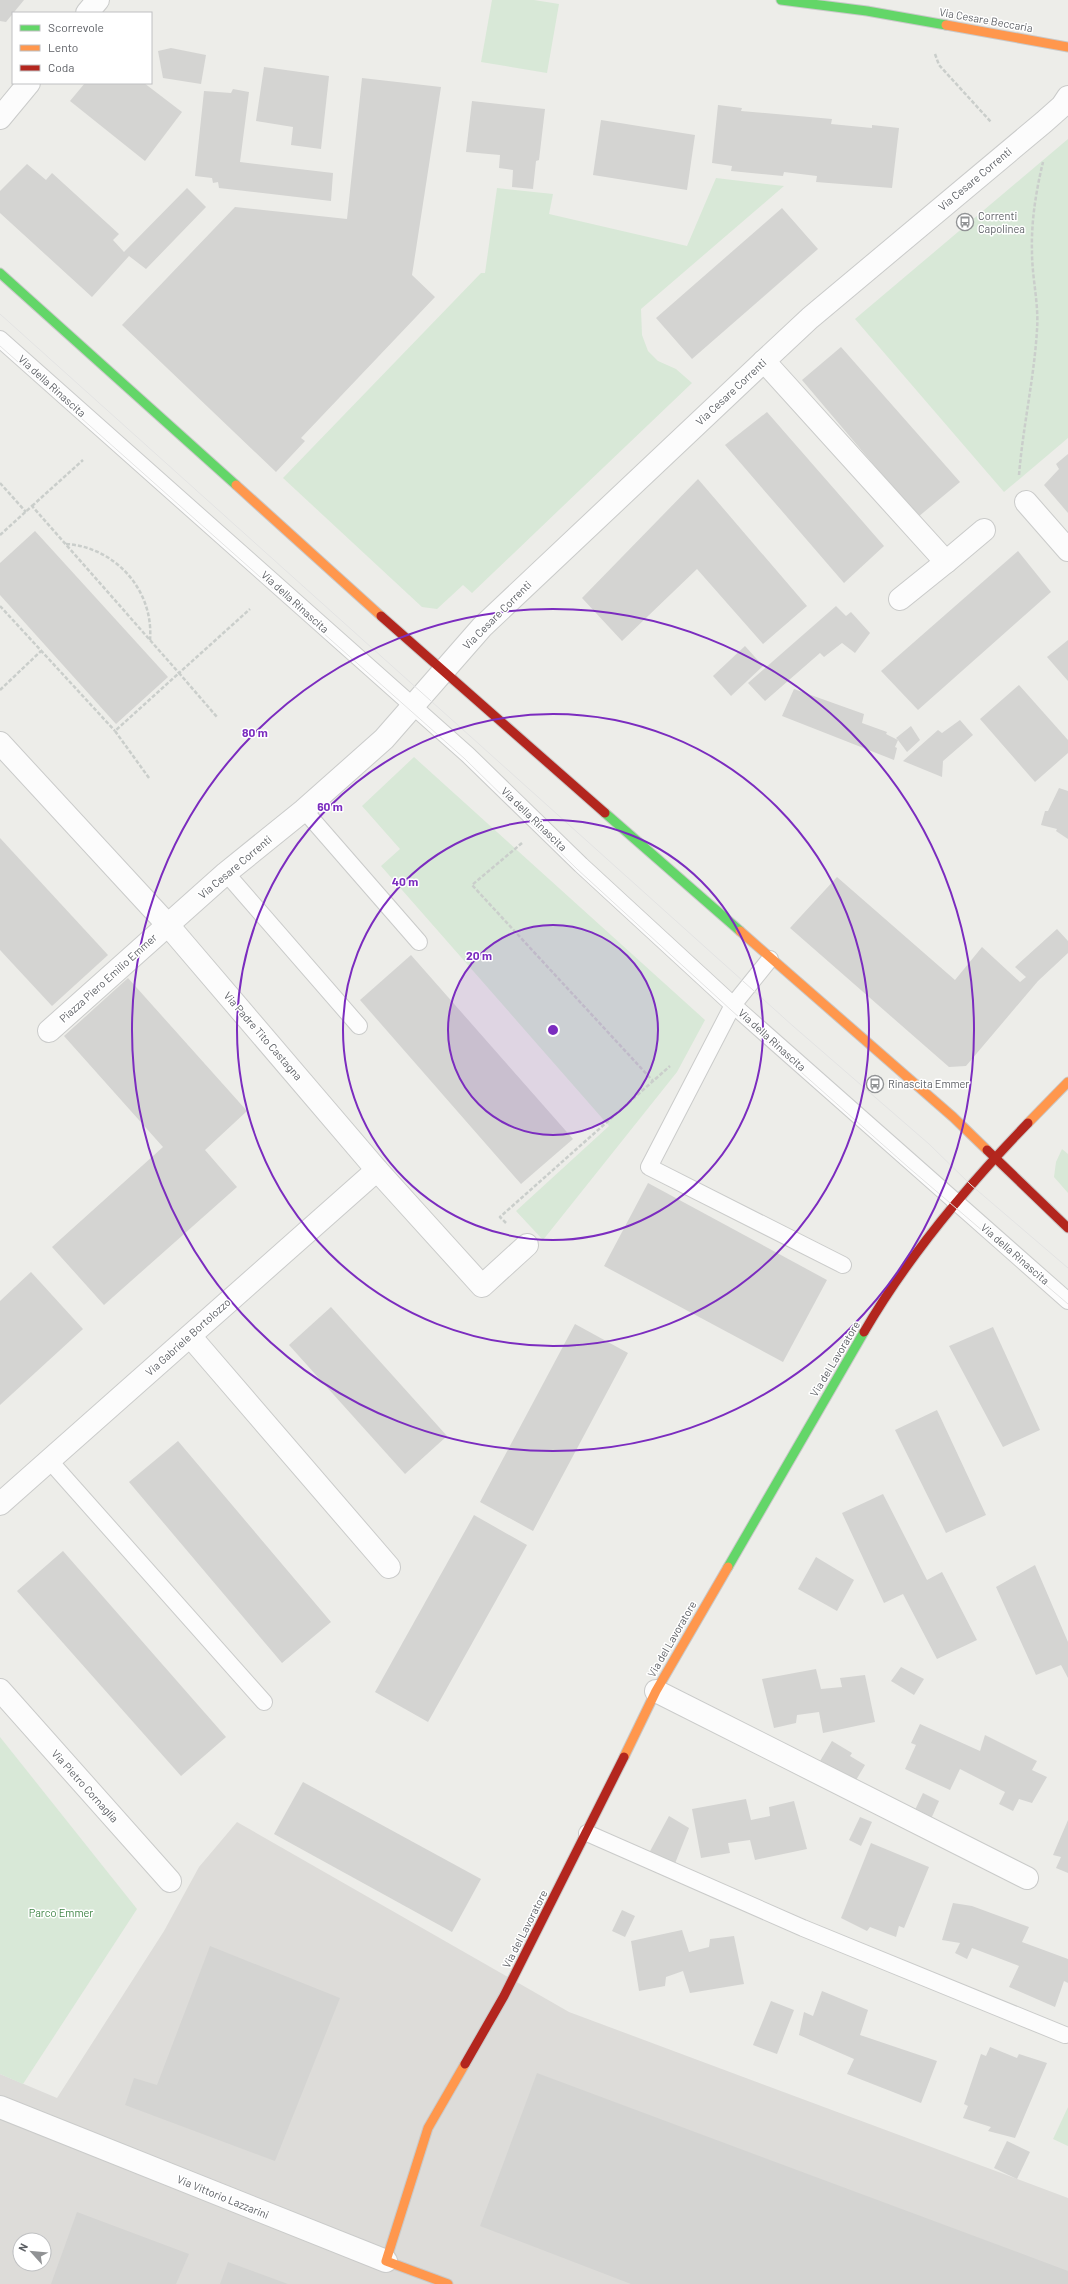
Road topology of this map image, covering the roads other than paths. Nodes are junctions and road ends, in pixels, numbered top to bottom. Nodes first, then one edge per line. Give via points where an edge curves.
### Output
1 (98, 0) edge
2 (781, 0) edge
3 (88, 12) edge
4 (1068, 47) edge
5 (28, 84) edge
6 (1068, 96) edge
7 (0, 118) edge
8 (0, 273) edge
9 (0, 339) edge
10 (764, 361) junction
11 (1026, 502) road end
12 (984, 530) dead end
13 (1068, 550) edge
14 (946, 562) junction
15 (900, 600) dead end
16 (443, 671) junction
17 (412, 707) junction
18 (0, 743) edge
19 (304, 810) junction
20 (226, 873) junction
21 (167, 924) junction
22 (419, 942) dead end
23 (770, 959) junction
24 (733, 1005) junction
25 (359, 1026) dead end
26 (49, 1031) dead end
27 (1068, 1082) edge
28 (995, 1157) junction
29 (377, 1170) junction
30 (956, 1203) junction
31 (1068, 1228) edge
32 (527, 1245) road end
33 (843, 1265) dead end
34 (1068, 1301) edge
35 (190, 1336) junction
36 (49, 1460) junction
37 (0, 1504) edge
38 (389, 1567) dead end
39 (0, 1690) edge
40 (656, 1691) junction
41 (264, 1702) dead end
42 (587, 1833) junction
43 (1027, 1878) dead end
44 (170, 1882) dead end
45 (1065, 2035) dead end
46 (0, 2107) edge
47 (386, 2261) junction
48 (448, 2284) edge

1 - 3 street
2 - 4 street, Via Cesare Beccaria via 867,11
5 - 7 street
6 - 10 street, Via Cesare Correnti via 1062,106 1044,122 810,318
8 - 16 street
9 - 17 lane, Via della Rinascita
10 - 14 street
10 - 16 street, Via Cesare Correnti via 482,627
11 - 13 street
12 - 14 street
14 - 15 street
16 - 17 street, Via Cesare Correnti
16 - 23 street
17 - 19 street, Via Cesare Correnti via 384,740
17 - 24 lane, Via della Rinascita via 468,755 581,865
18 - 21 street, Via Padre Tito Castagna
19 - 20 street, Via Cesare Correnti
19 - 22 lane
20 - 21 street, Via Cesare Correnti
20 - 25 lane
21 - 26 street, Piazza Piero Emilio Emmer
21 - 29 street, Via Padre Tito Castagna
23 - 24 lane
23 - 28 street
24 - 30 lane, Via della Rinascita
24 - 33 lane via 649,1167
27 - 28 street, Via del Lavoratore
28 - 30 street, Via del Lavoratore
28 - 31 street
29 - 32 street, Via Padre Tito Castagna via 482,1286
29 - 35 street, Via Gabriele Bortolozzo
30 - 34 lane, Via della Rinascita
30 - 40 street, Via del Lavoratore via 928,1238 867,1327
35 - 36 street, Via Gabriele Bortolozzo
35 - 38 street
36 - 37 street, Via Gabriele Bortolozzo
36 - 41 lane
39 - 44 street, Via Pietro Cornaglia
40 - 42 street, Via del Lavoratore
40 - 43 street
42 - 45 lane via 803,1928
42 - 47 street, Via del Lavoratore via 504,1996 428,2128
46 - 47 street, Via Vittorio Lazzarini
47 - 48 street, Via Vittorio Lazzarini

